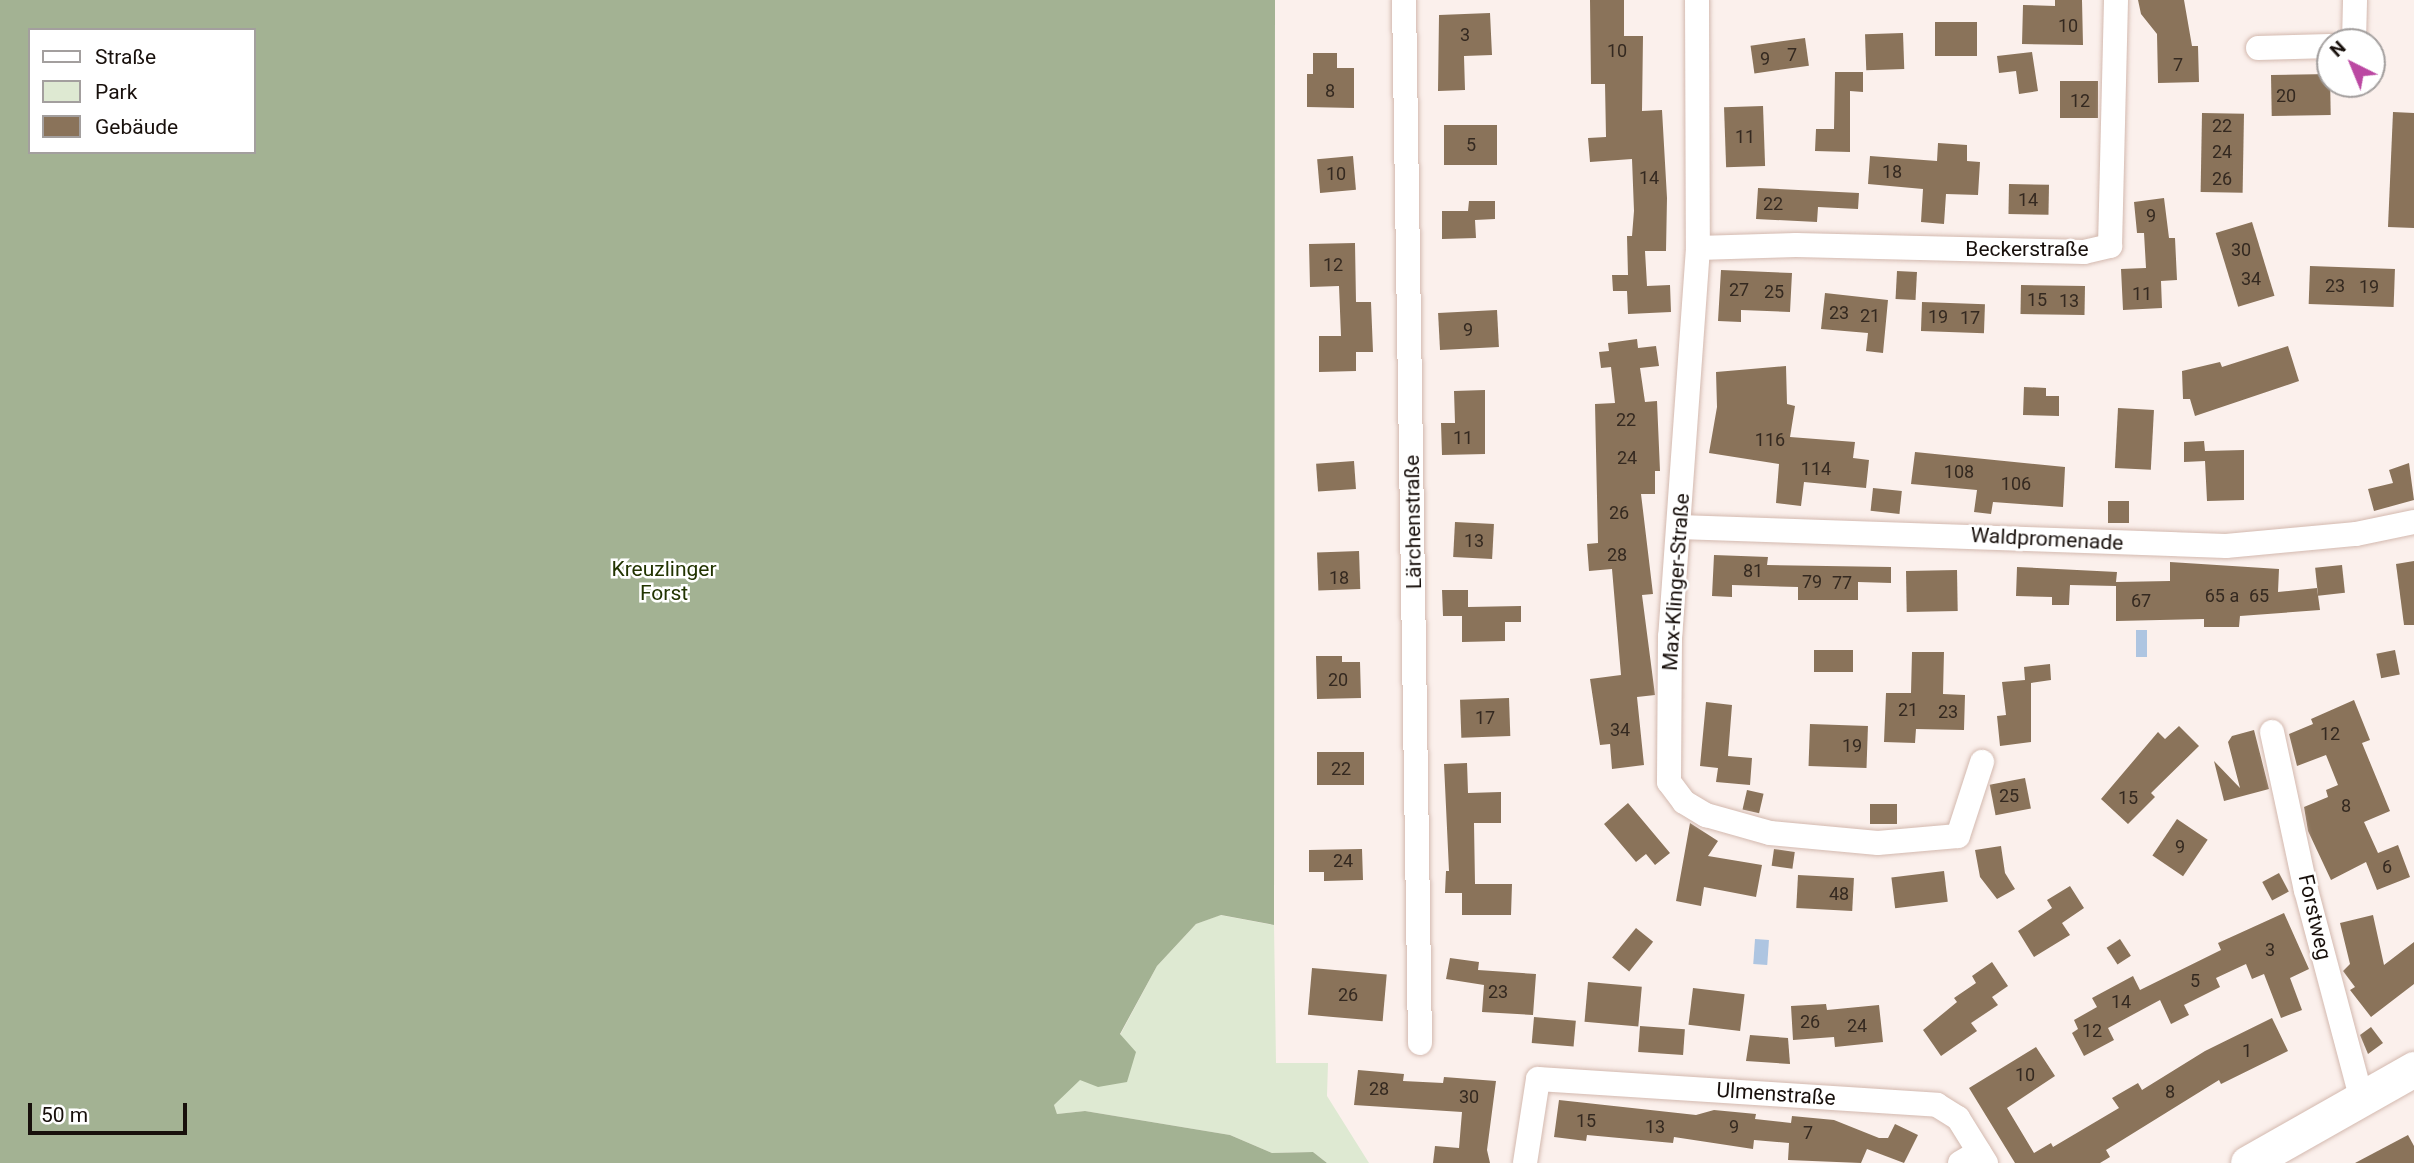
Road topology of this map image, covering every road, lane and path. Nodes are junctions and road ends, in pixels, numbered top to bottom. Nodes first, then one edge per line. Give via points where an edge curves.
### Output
1 (1404, 0) edge
2 (1697, 0) edge
3 (2116, 0) edge
4 (2355, 0) edge
5 (2354, 28) edge
6 (2316, 46) edge
7 (2258, 48) dead end
8 (1698, 248) junction
9 (2414, 522) edge
10 (1679, 527) junction
11 (2272, 733) dead end
12 (1982, 762) dead end
13 (1420, 1043) dead end
14 (2410, 1079) edge
15 (2362, 1100) junction
16 (1975, 1159) edge
17 (1525, 1163) edge
18 (2248, 1163) edge

1 - 13 street, Lärchenstraße
2 - 8 street, Max-Klinger-Straße
3 - 8 street, Beckerstraße via 2110,246 2084,252
4 - 5 street
6 - 7 street
8 - 10 street, Max-Klinger-Straße
9 - 10 street, Waldpromenade via 2356,534 2226,546
10 - 12 street, Max-Klinger-Straße via 1670,636 1669,782 1684,802 1706,815 1770,833 1878,843 1958,836
11 - 15 street, Forstweg via 2306,890
14 - 15 main road
15 - 18 main road
16 - 17 street, Ulmenstraße via 1958,1118 1937,1105 1538,1079

